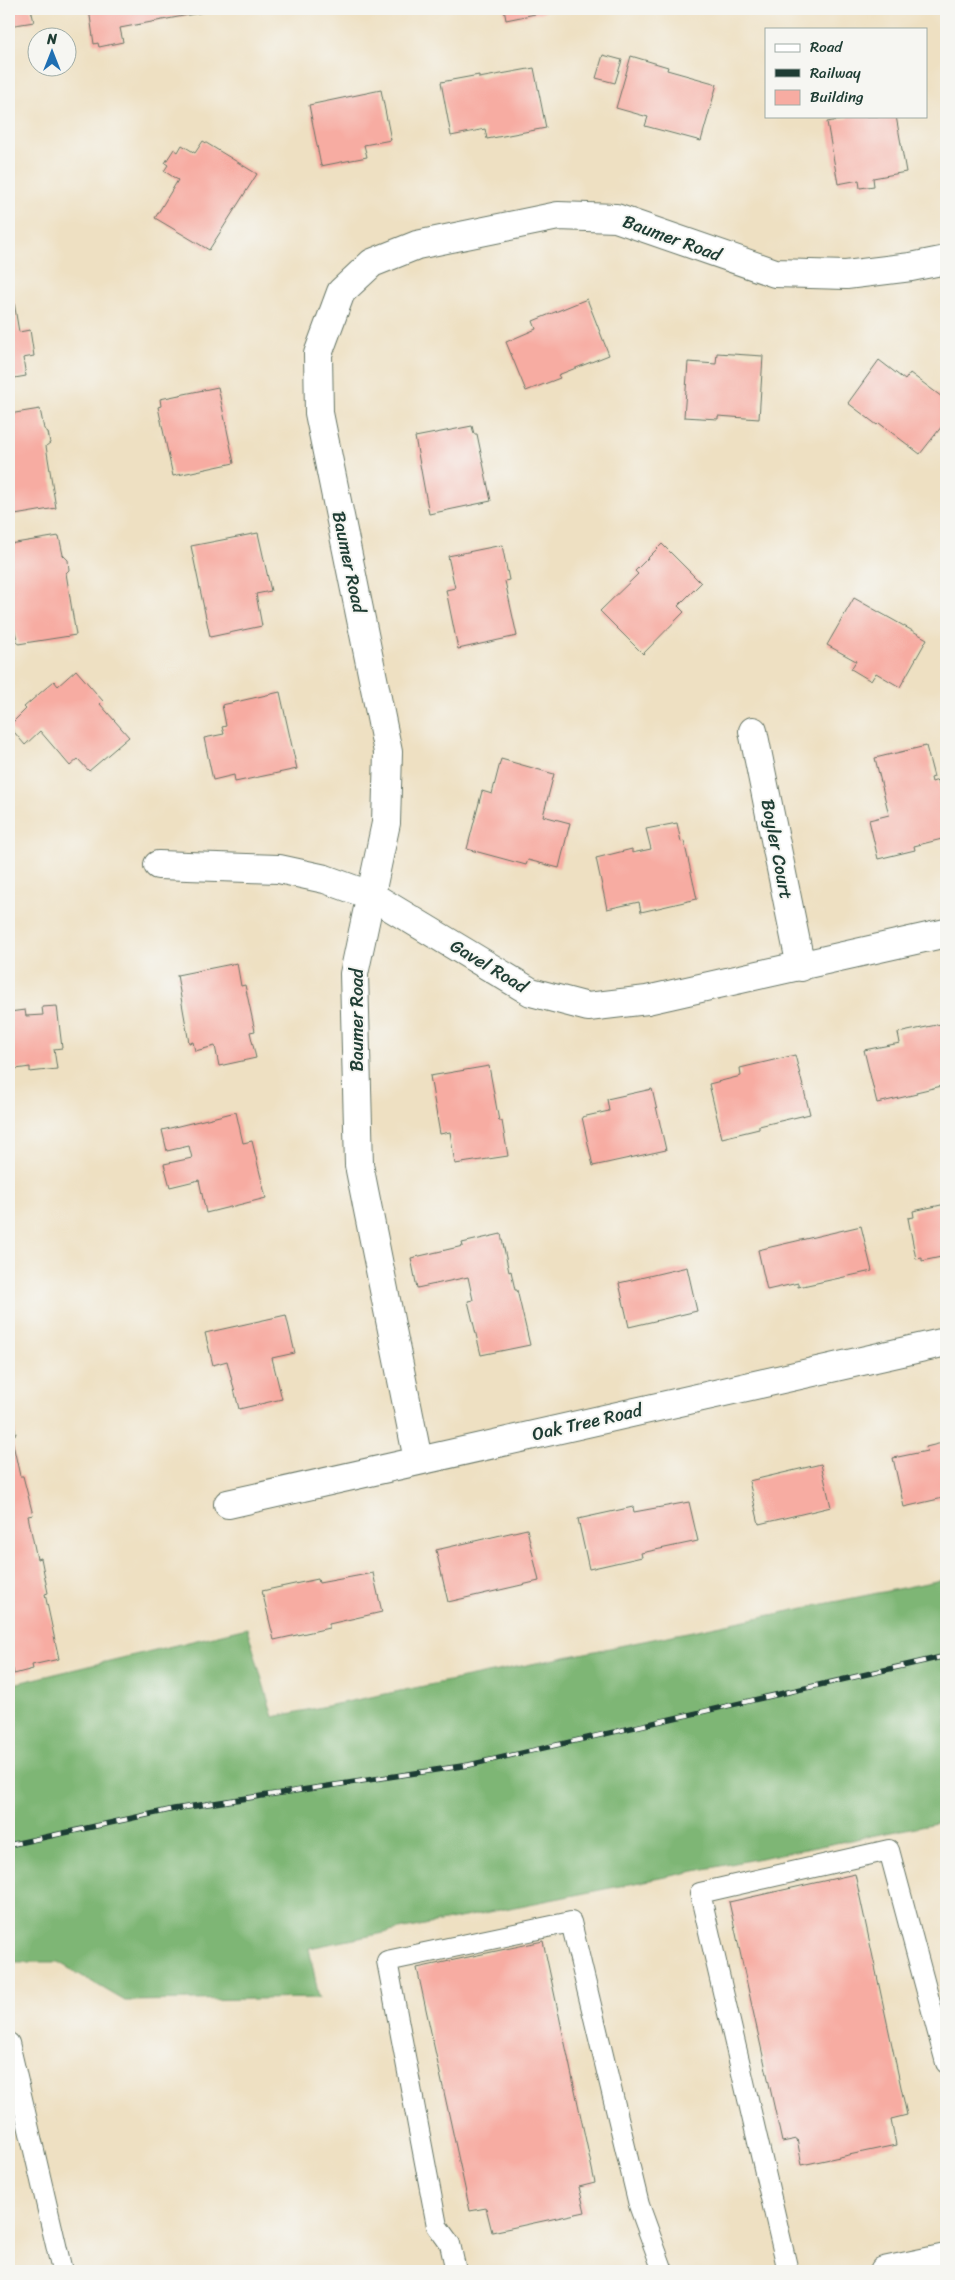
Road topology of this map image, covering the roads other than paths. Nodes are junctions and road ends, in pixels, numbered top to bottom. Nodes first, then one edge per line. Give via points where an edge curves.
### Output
1 (946, 260) edge
2 (753, 731) dead end
3 (158, 865) dead end
4 (372, 896) junction
5 (946, 933) edge
6 (801, 967) junction
7 (946, 1342) edge
8 (418, 1460) junction
9 (228, 1504) dead end
10 (9, 2043) edge
11 (946, 2063) edge
12 (946, 2258) edge
13 (62, 2271) edge
14 (456, 2271) edge
15 (663, 2271) edge
16 (788, 2271) edge
17 (884, 2271) edge

1 - 4 street, Baumer Road via 846,275 775,273 616,218 558,216 417,244 372,263 341,292 318,354 319,413 388,752 386,823
2 - 6 street, Boyler Court
3 - 4 street, Gavel Road via 278,869 325,879
4 - 6 street, Gavel Road via 531,992 588,1007 647,1000
4 - 8 street, Baumer Road via 354,974 359,1165
5 - 6 street, Gavel Road
7 - 8 street, Oak Tree Road
8 - 9 street, Oak Tree Road
10 - 13 lane
11 - 16 lane via 889,1850 700,1893
12 - 17 street
14 - 15 lane via 450,2244 438,2226 387,1961 571,1922 639,2205

